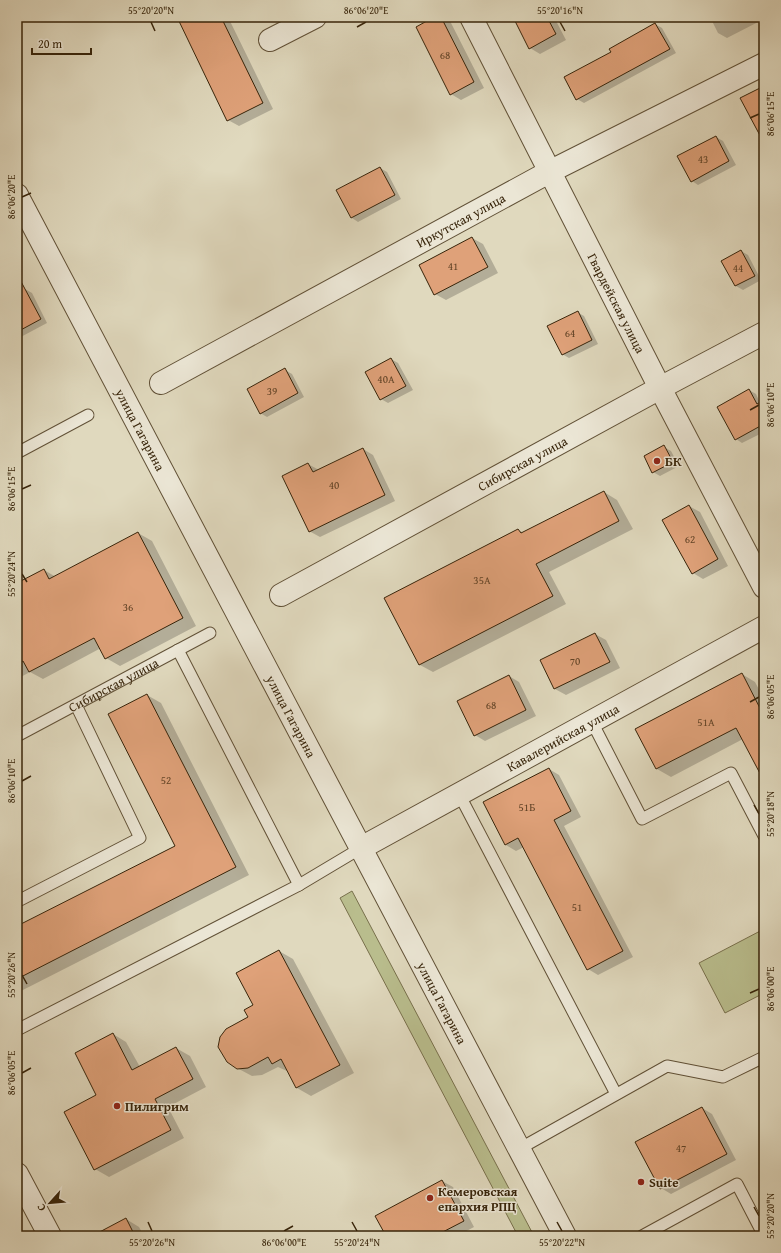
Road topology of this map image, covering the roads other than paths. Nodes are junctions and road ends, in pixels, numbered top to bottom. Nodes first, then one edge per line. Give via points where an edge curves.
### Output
1 (315, 17) edge
2 (471, 17) edge
3 (270, 40) dead end
4 (764, 64) edge
5 (549, 172) junction
6 (17, 196) edge
7 (764, 333) edge
8 (161, 383) dead end
9 (660, 388) junction
10 (88, 415) dead end
11 (17, 453) edge
12 (764, 587) edge
13 (281, 595) dead end
14 (764, 627) edge
15 (210, 633) dead end
16 (178, 650) junction
17 (76, 705) junction
18 (592, 722) junction
19 (17, 736) edge
20 (459, 794) junction
21 (764, 836) edge
22 (361, 848) junction
23 (298, 885) junction
24 (17, 898) edge
25 (17, 1030) edge
26 (764, 1057) edge
27 (616, 1094) junction
28 (519, 1149) junction
29 (17, 1174) edge
30 (50, 1236) edge
31 (565, 1236) edge
32 (642, 1236) edge
33 (764, 1236) edge

1 - 3 street
2 - 5 street, Гвардейская улица
4 - 5 street, Иркутская улица
5 - 8 street, Иркутская улица
5 - 9 street, Гвардейская улица
6 - 22 street, улица Гагарина
7 - 9 street, Сибирская улица
9 - 12 street, Гвардейская улица
9 - 13 street, Сибирская улица
10 - 11 lane
14 - 18 street, Кавалерийская улица
15 - 16 lane, Сибирская улица
16 - 17 lane, Сибирская улица
16 - 23 lane
17 - 19 lane, Сибирская улица
17 - 24 lane via 140,838 18,901
18 - 20 street, Кавалерийская улица
18 - 21 lane via 642,819 731,773
20 - 22 street, Кавалерийская улица
20 - 27 lane
22 - 23 lane
22 - 28 street, улица Гагарина
23 - 25 lane
26 - 27 lane via 723,1077 667,1066
27 - 28 lane
28 - 31 street, улица Гагарина
29 - 30 street
32 - 33 lane via 737,1184

